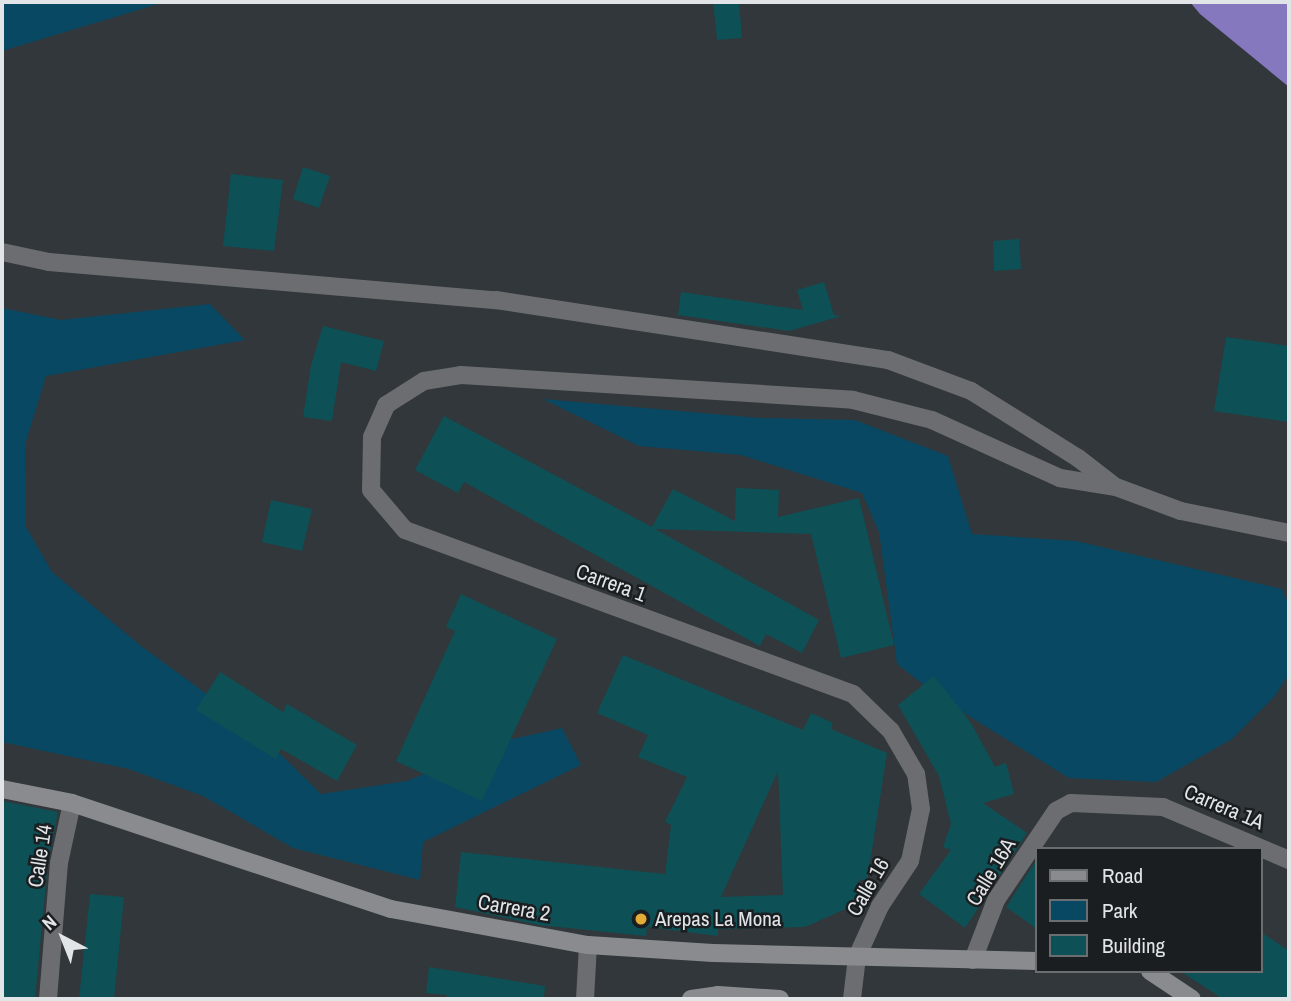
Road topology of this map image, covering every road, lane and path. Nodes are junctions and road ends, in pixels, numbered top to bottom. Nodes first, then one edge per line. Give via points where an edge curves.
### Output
1 (2, 252) edge
2 (1116, 487) junction
3 (1289, 533) edge
4 (853, 694) joint
5 (2, 789) edge
6 (72, 803) junction
7 (1056, 811) joint
8 (1258, 847) edge
9 (1263, 849) edge
10 (1289, 860) edge
11 (588, 945) junction
12 (857, 957) junction
13 (973, 960) junction
14 (1036, 961) edge
15 (1153, 973) edge
16 (48, 999) edge
17 (585, 999) edge
18 (691, 999) edge
19 (780, 999) edge
20 (852, 999) edge
21 (1192, 999) edge

1 - 2 street via 49,262 496,300 888,360 971,391 1079,458
2 - 3 street via 1181,512
2 - 4 street, Carrera 1 via 1060,478 932,420 853,400 461,375 424,381 386,405 372,437 371,490 405,530
4 - 12 street, Calle 16 via 891,731 916,774 921,809 910,861 880,906
5 - 6 main road, Carrera 2
6 - 11 main road, Carrera 2 via 391,909
6 - 16 street, Calle 14 via 59,863
7 - 8 street, Carrera 1A via 1089,801 1163,807
7 - 13 street, Calle 16A via 996,900
9 - 10 street, Carrera 1A
11 - 12 main road, Carrera 2
11 - 17 street
12 - 13 main road, Carrera 2
12 - 20 street, Calle 16
13 - 14 main road, Carrera 2
15 - 21 main road
18 - 19 main road via 718,995

